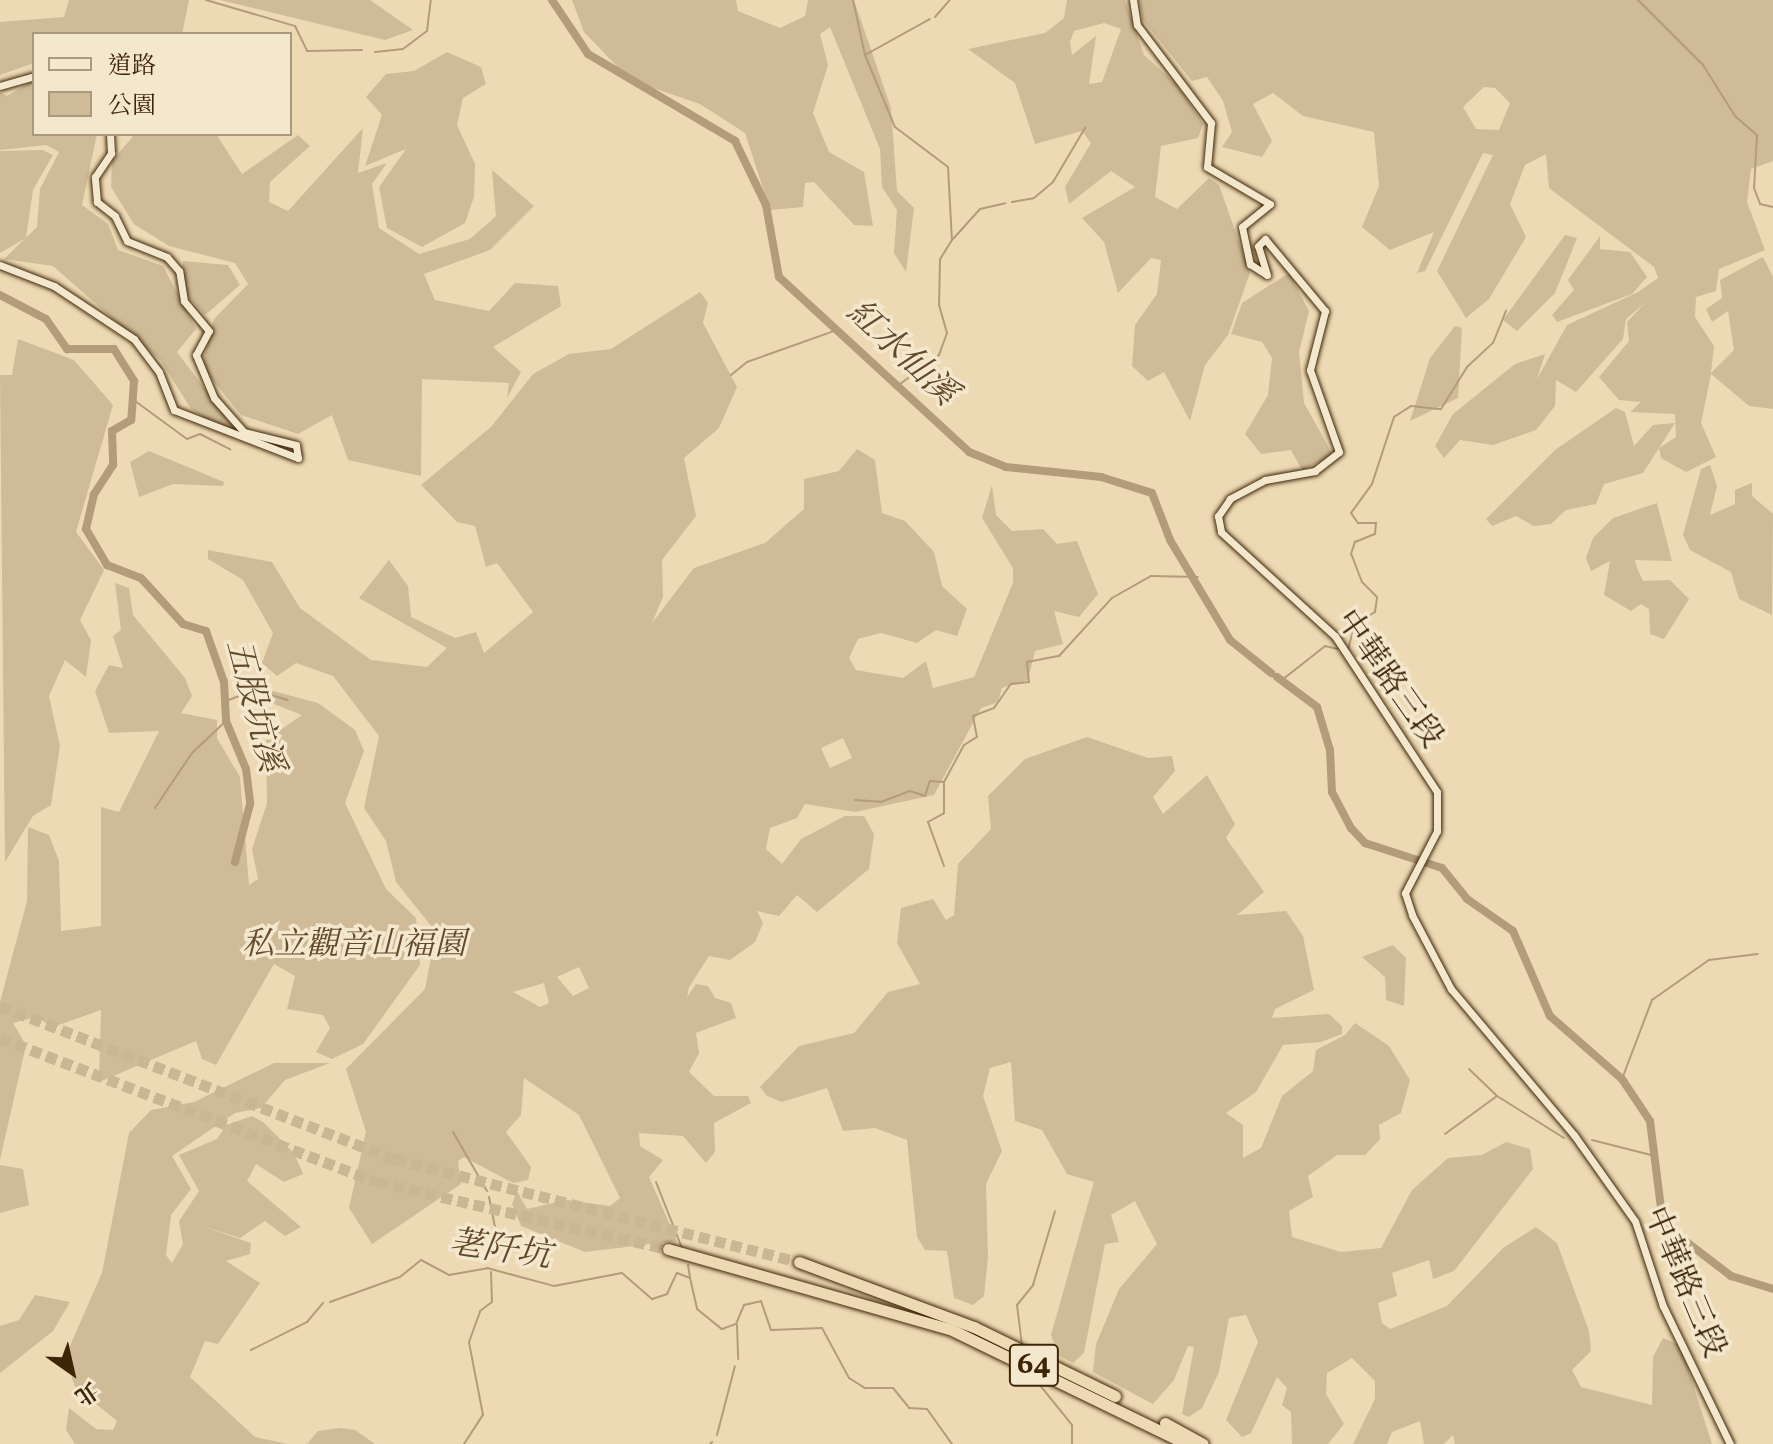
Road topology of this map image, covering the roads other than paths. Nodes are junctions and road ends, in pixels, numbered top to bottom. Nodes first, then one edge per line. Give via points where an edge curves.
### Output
1 (1133, 0) edge
2 (32, 77) edge
3 (0, 86) edge
4 (110, 136) edge
5 (0, 265) edge
6 (668, 1249) tunnel mouth
7 (799, 1262) tunnel mouth
8 (1187, 1444) edge
9 (1203, 1444) edge
10 (1730, 1444) edge

1 - 10 main road, 中華路三段 via 1137,25 1211,123 1207,167 1270,204 1242,227 1250,264 1267,275 1258,246 1265,239 1325,311 1310,370 1339,452 1315,471 1237,494 1222,505 1221,532 1247,563 1335,636 1437,792 1439,821 1414,872 1407,903 1443,976 1635,1221 1663,1306
2 - 3 main road
4 - 5 main road via 111,153 95,177 97,202 115,216 127,241 167,257 179,271 181,295 209,331 196,355 214,398 244,432 296,445 298,458 174,410 159,372 128,334 54,286
6 - 8 highway, 64 via 796,1280 1002,1350
7 - 9 highway, 64 via 1008,1343

